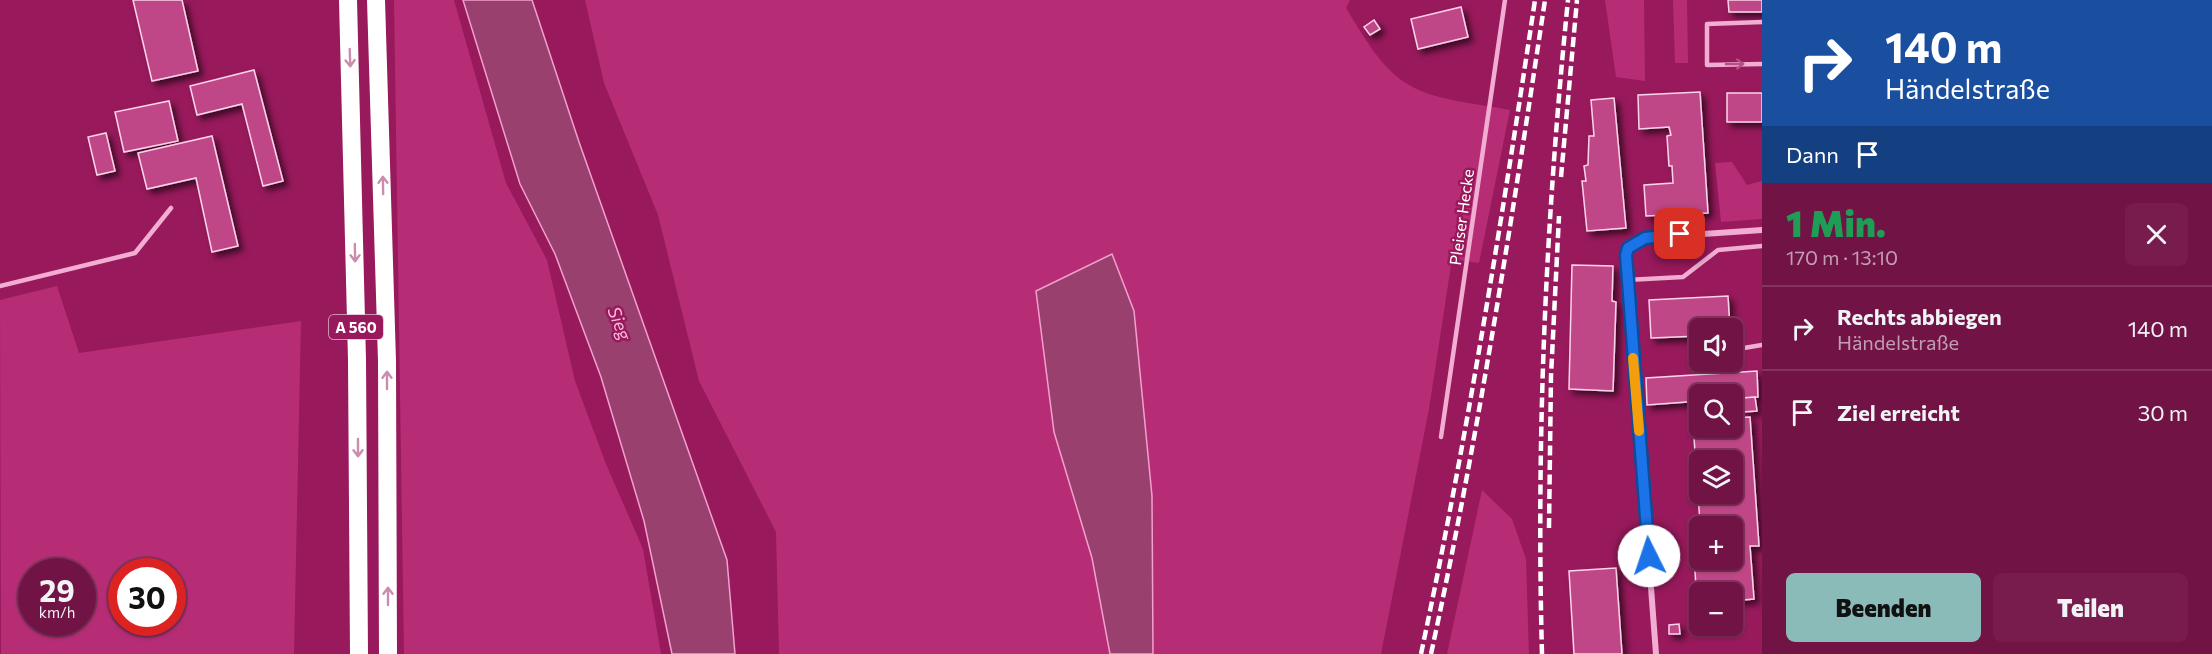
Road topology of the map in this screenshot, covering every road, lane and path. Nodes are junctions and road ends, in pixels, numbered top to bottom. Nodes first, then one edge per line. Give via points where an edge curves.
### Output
1 (348, 0) edge
2 (376, 0) edge
3 (1505, 0) edge
4 (1762, 22) edge
5 (1762, 64) edge
6 (171, 208) dead end
7 (1762, 230) edge
8 (1762, 246) edge
9 (1626, 280) junction
10 (0, 286) edge
11 (1762, 345) edge
12 (1743, 348) edge
13 (1441, 437) dead end
14 (359, 654) edge
15 (388, 654) edge
16 (1656, 654) edge

1 -> 14 highway, A 560
15 -> 2 highway, A 560 via 387,361
3 - 13 lane, Pleiser Hecke
4 -> 5 lane via 1707,24 1707,65
6 - 10 lane via 135,253
7 - 9 street via 1639,240 1628,248
8 - 9 lane via 1718,250 1683,277
9 - 16 street
11 - 12 lane

